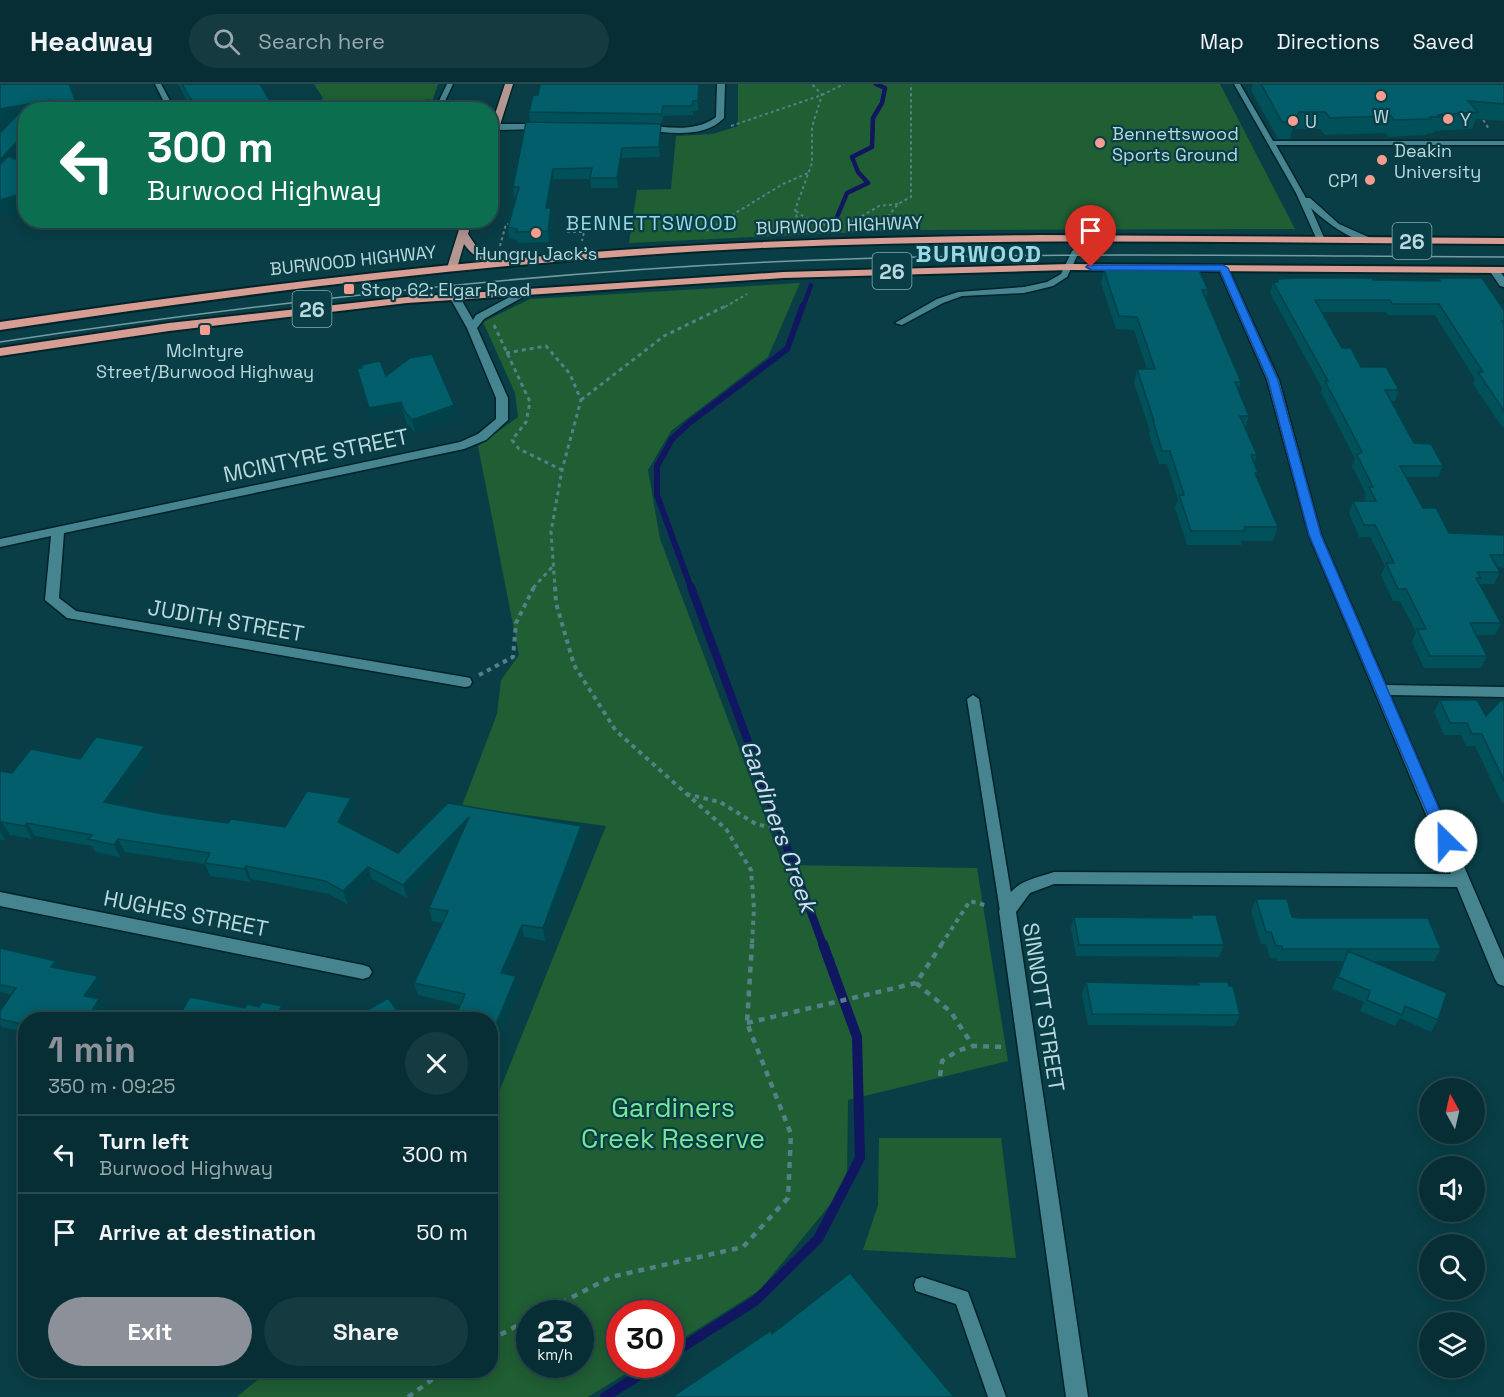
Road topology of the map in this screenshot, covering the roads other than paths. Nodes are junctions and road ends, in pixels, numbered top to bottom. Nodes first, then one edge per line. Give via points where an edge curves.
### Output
1 (158, 84) edge
2 (450, 84) edge
3 (509, 84) edge
4 (721, 84) edge
5 (1237, 84) edge
6 (168, 102) edge
7 (442, 102) edge
8 (498, 120) edge
9 (498, 127) edge
10 (555, 128) edge
11 (638, 128) edge
12 (1504, 143) edge
13 (1271, 144) junction
14 (1300, 193) junction
15 (465, 228) edge
16 (463, 234) junction
17 (1094, 239) junction
18 (1371, 240) junction
19 (1504, 241) edge
20 (1325, 249) junction
21 (499, 263) junction
22 (1069, 267) junction
23 (1223, 268) junction
24 (1335, 269) junction
25 (1499, 270) edge
26 (453, 281) junction
27 (1504, 284) edge
28 (526, 291) junction
29 (899, 323) dead end
30 (0, 326) edge
31 (472, 328) junction
32 (0, 352) edge
33 (58, 532) junction
34 (1, 543) edge
35 (465, 682) road end
36 (1382, 690) junction
37 (1504, 692) edge
38 (973, 699) dead end
39 (1463, 881) junction
40 (0, 899) edge
41 (1007, 911) junction
42 (363, 972) dead end
43 (1504, 979) edge
44 (922, 1285) dead end
45 (997, 1397) edge
46 (1077, 1397) edge

1 - 6 lane
2 - 7 lane
3 - 8 main road
4 - 11 street via 720,118 713,125 697,129
5 - 13 lane
9 - 10 street
12 - 13 lane
13 - 14 lane
14 - 18 lane via 1326,221
14 - 20 lane
15 - 16 main road
16 - 21 main road via 474,251
16 - 26 main road
17 - 20 highway, BURWOOD HIGHWAY / 26
17 - 21 highway, BURWOOD HIGHWAY / 26 via 762,245
17 - 22 lane via 1075,253
18 - 19 highway, BURWOOD HIGHWAY / 26
18 - 20 highway, BURWOOD HIGHWAY / 26
20 - 24 highway
21 - 26 highway, BURWOOD HIGHWAY / 26
22 - 23 highway, BURWOOD HIGHWAY / 26
22 - 28 highway, BURWOOD HIGHWAY / 26 via 805,274
22 - 29 lane via 1056,281 1042,287 962,294
23 - 24 highway, BURWOOD HIGHWAY / 26
23 - 36 street via 1273,380 1315,535
24 - 25 highway, BURWOOD HIGHWAY / 26
25 - 27 street
26 - 28 highway, BURWOOD HIGHWAY / 26
26 - 30 highway, BURWOOD HIGHWAY / 26 via 252,289
26 - 31 street, MCINTYRE STREET
26 - 32 highway, BURWOOD HIGHWAY / 26 via 278,313
28 - 31 street via 480,317
31 - 33 street, MCINTYRE STREET via 502,398 502,420 482,437 464,445
33 - 34 street, MCINTYRE STREET
33 - 35 street, JUDITH STREET via 52,600 72,615
36 - 37 street
36 - 39 street
38 - 41 lane
39 - 41 street, SINNOTT STREET via 1054,878 1024,888
39 - 43 street
40 - 42 street, HUGHES STREET
41 - 46 street, SINNOTT STREET
44 - 45 lane via 962,1298

